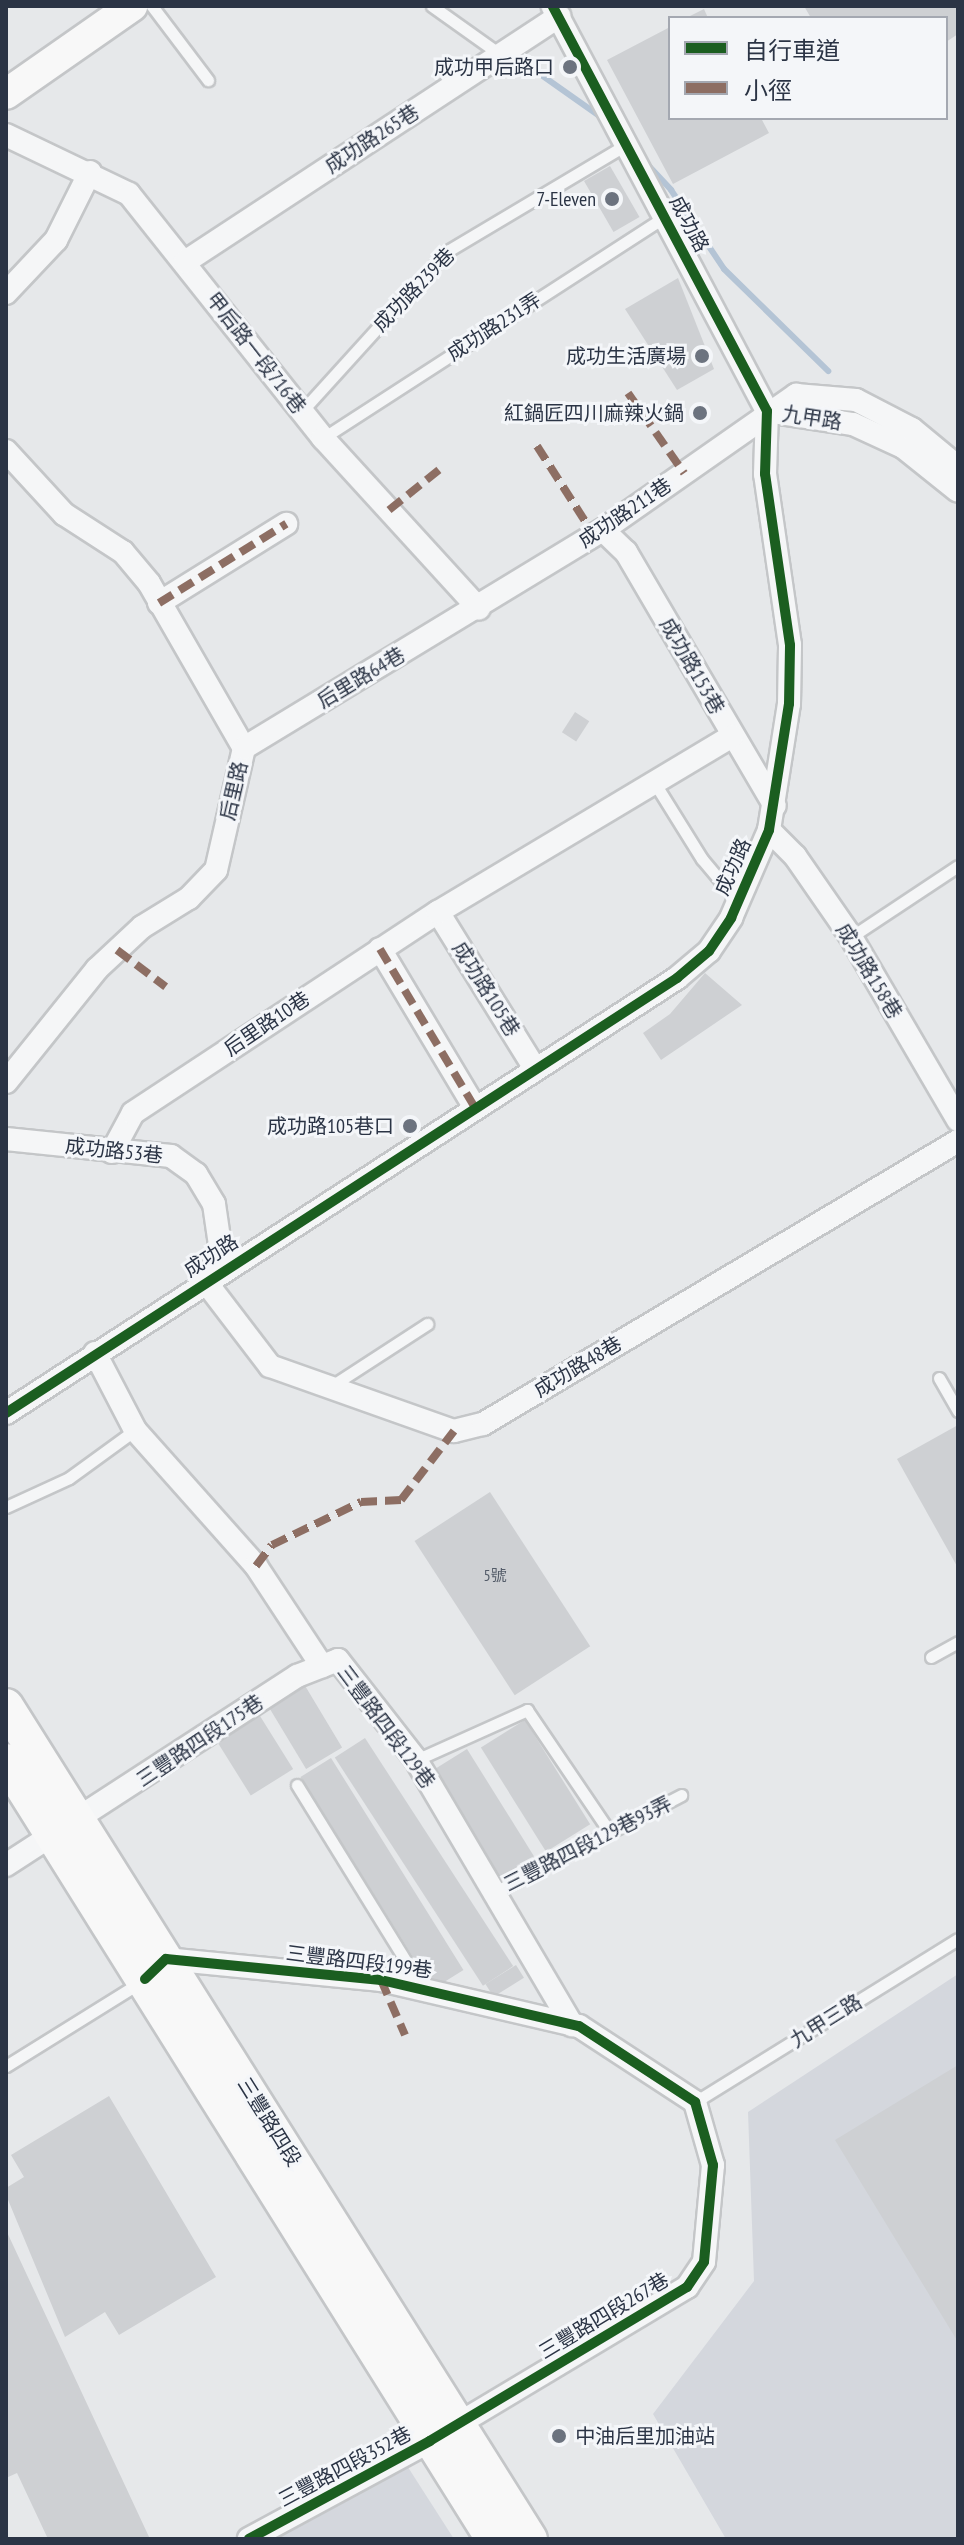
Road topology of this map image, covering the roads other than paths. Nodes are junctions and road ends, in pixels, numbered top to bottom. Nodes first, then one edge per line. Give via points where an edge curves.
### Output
1 (132, 6) edge
2 (152, 6) edge
3 (432, 6) edge
4 (556, 11) edge
5 (501, 55) junction
6 (208, 80) dead end
7 (6, 94) edge
8 (6, 135) edge
9 (627, 144) junction
10 (90, 172) junction
11 (665, 217) junction
12 (185, 262) junction
13 (6, 293) edge
14 (302, 411) junction
15 (767, 411) junction
16 (323, 438) junction
17 (10, 462) edge
18 (958, 467) edge
19 (958, 491) edge
20 (286, 524) dead end
21 (603, 530) junction
22 (159, 603) junction
23 (479, 609) junction
24 (732, 736) junction
25 (244, 748) junction
26 (654, 781) junction
27 (775, 806) junction
28 (769, 830) junction
29 (958, 866) edge
30 (741, 894) junction
31 (438, 912) junction
32 (851, 937) junction
33 (380, 949) junction
34 (534, 1067) junction
35 (6, 1082) edge
36 (474, 1106) junction
37 (958, 1120) edge
38 (6, 1139) edge
39 (958, 1141) edge
40 (112, 1152) junction
41 (205, 1281) junction
42 (427, 1324) dead end
43 (95, 1353) junction
44 (939, 1378) dead end
45 (330, 1387) junction
46 (958, 1411) edge
47 (6, 1413) edge
48 (135, 1430) junction
49 (6, 1507) edge
50 (958, 1642) edge
51 (931, 1657) dead end
52 (322, 1666) junction
53 (6, 1706) edge
54 (416, 1760) junction
55 (6, 1761) edge
56 (297, 1785) dead end
57 (681, 1795) dead end
58 (67, 1829) junction
59 (609, 1831) junction
60 (6, 1865) edge
61 (495, 1892) junction
62 (958, 1939) edge
63 (156, 1969) junction
64 (422, 1987) junction
65 (572, 2025) junction
66 (6, 2066) edge
67 (695, 2102) junction
68 (444, 2433) junction
69 (249, 2539) edge
70 (493, 2539) edge
71 (530, 2539) edge

1 - 7 main road
2 - 6 lane
3 - 5 lane
4 - 5 street, 成功路265巷
4 - 9 street, 成功路
5 - 12 street, 成功路265巷
8 - 10 street, 甲后路一段716巷
9 - 11 street, 成功路
9 - 14 lane, 成功路239巷 via 446,252
10 - 12 street, 甲后路一段716巷 via 129,194
10 - 13 street via 56,240
11 - 15 street, 成功路
11 - 16 lane, 成功路231弄
12 - 14 street, 甲后路一段716巷
14 - 16 street, 甲后路一段716巷
15 - 18 street, 九甲路 via 796,395 856,400 912,429
15 - 19 street, 九甲路 via 853,424 903,447
15 - 21 street, 成功路211巷
15 - 27 street, 成功路 via 765,474 790,645 789,704
16 - 23 street, 甲后路一段716巷
17 - 22 street, 后里路 via 64,514 123,552
20 - 22 street
21 - 23 street, 成功路211巷
21 - 24 street, 成功路153巷 via 626,552
22 - 25 street, 后里路
23 - 25 street, 后里路64巷
24 - 26 street, 后里路10巷
24 - 27 street, 成功路153巷
25 - 35 street, 后里路 via 216,870 189,898 142,927 97,969
26 - 30 lane via 702,859 721,882
26 - 31 street, 后里路10巷
27 - 28 street, 成功路
28 - 30 street, 成功路
28 - 32 street, 成功路158巷 via 795,856
29 - 32 lane
30 - 34 street, 成功路 via 709,951 630,1012
31 - 33 street, 后里路10巷
31 - 34 street, 成功路105巷
32 - 37 street, 成功路158巷
33 - 36 street
33 - 40 street, 后里路10巷 via 133,1113
34 - 36 street, 成功路
36 - 41 street, 成功路
38 - 40 street, 成功路53巷
39 - 45 street, 成功路48巷 via 483,1424 454,1431
40 - 41 street, 成功路53巷 via 171,1156 196,1174 214,1204 221,1252
41 - 43 street, 成功路
41 - 45 street, 成功路48巷 via 270,1366
42 - 45 lane
43 - 47 street, 成功路
43 - 48 street, 三豐路四段129巷
44 - 46 lane
48 - 49 lane via 69,1478
48 - 52 street, 三豐路四段129巷 via 190,1498 256,1566
50 - 51 lane
52 - 54 street, 三豐路四段129巷 via 338,1660
52 - 58 street, 三豐路四段175巷 via 297,1676
53 - 58 main road, 三豐路四段
54 - 59 lane via 527,1710
54 - 61 street, 三豐路四段129巷
55 - 58 main road, 三豐路四段
56 - 64 lane
57 - 59 lane, 三豐路四段129巷93弄
58 - 60 street, 三豐路四段175巷
58 - 63 main road, 三豐路四段
59 - 61 lane, 三豐路四段129巷93弄
61 - 65 street, 三豐路四段129巷
62 - 67 lane, 九甲三路
63 - 64 street, 三豐路四段199巷
63 - 66 lane
63 - 68 main road, 三豐路四段
64 - 65 street, 三豐路四段199巷
65 - 67 street
67 - 68 street, 三豐路四段267巷 via 713,2165 704,2262 687,2287
68 - 69 street, 三豐路四段352巷
68 - 70 main road, 三豐路四段
68 - 71 main road, 三豐路四段

